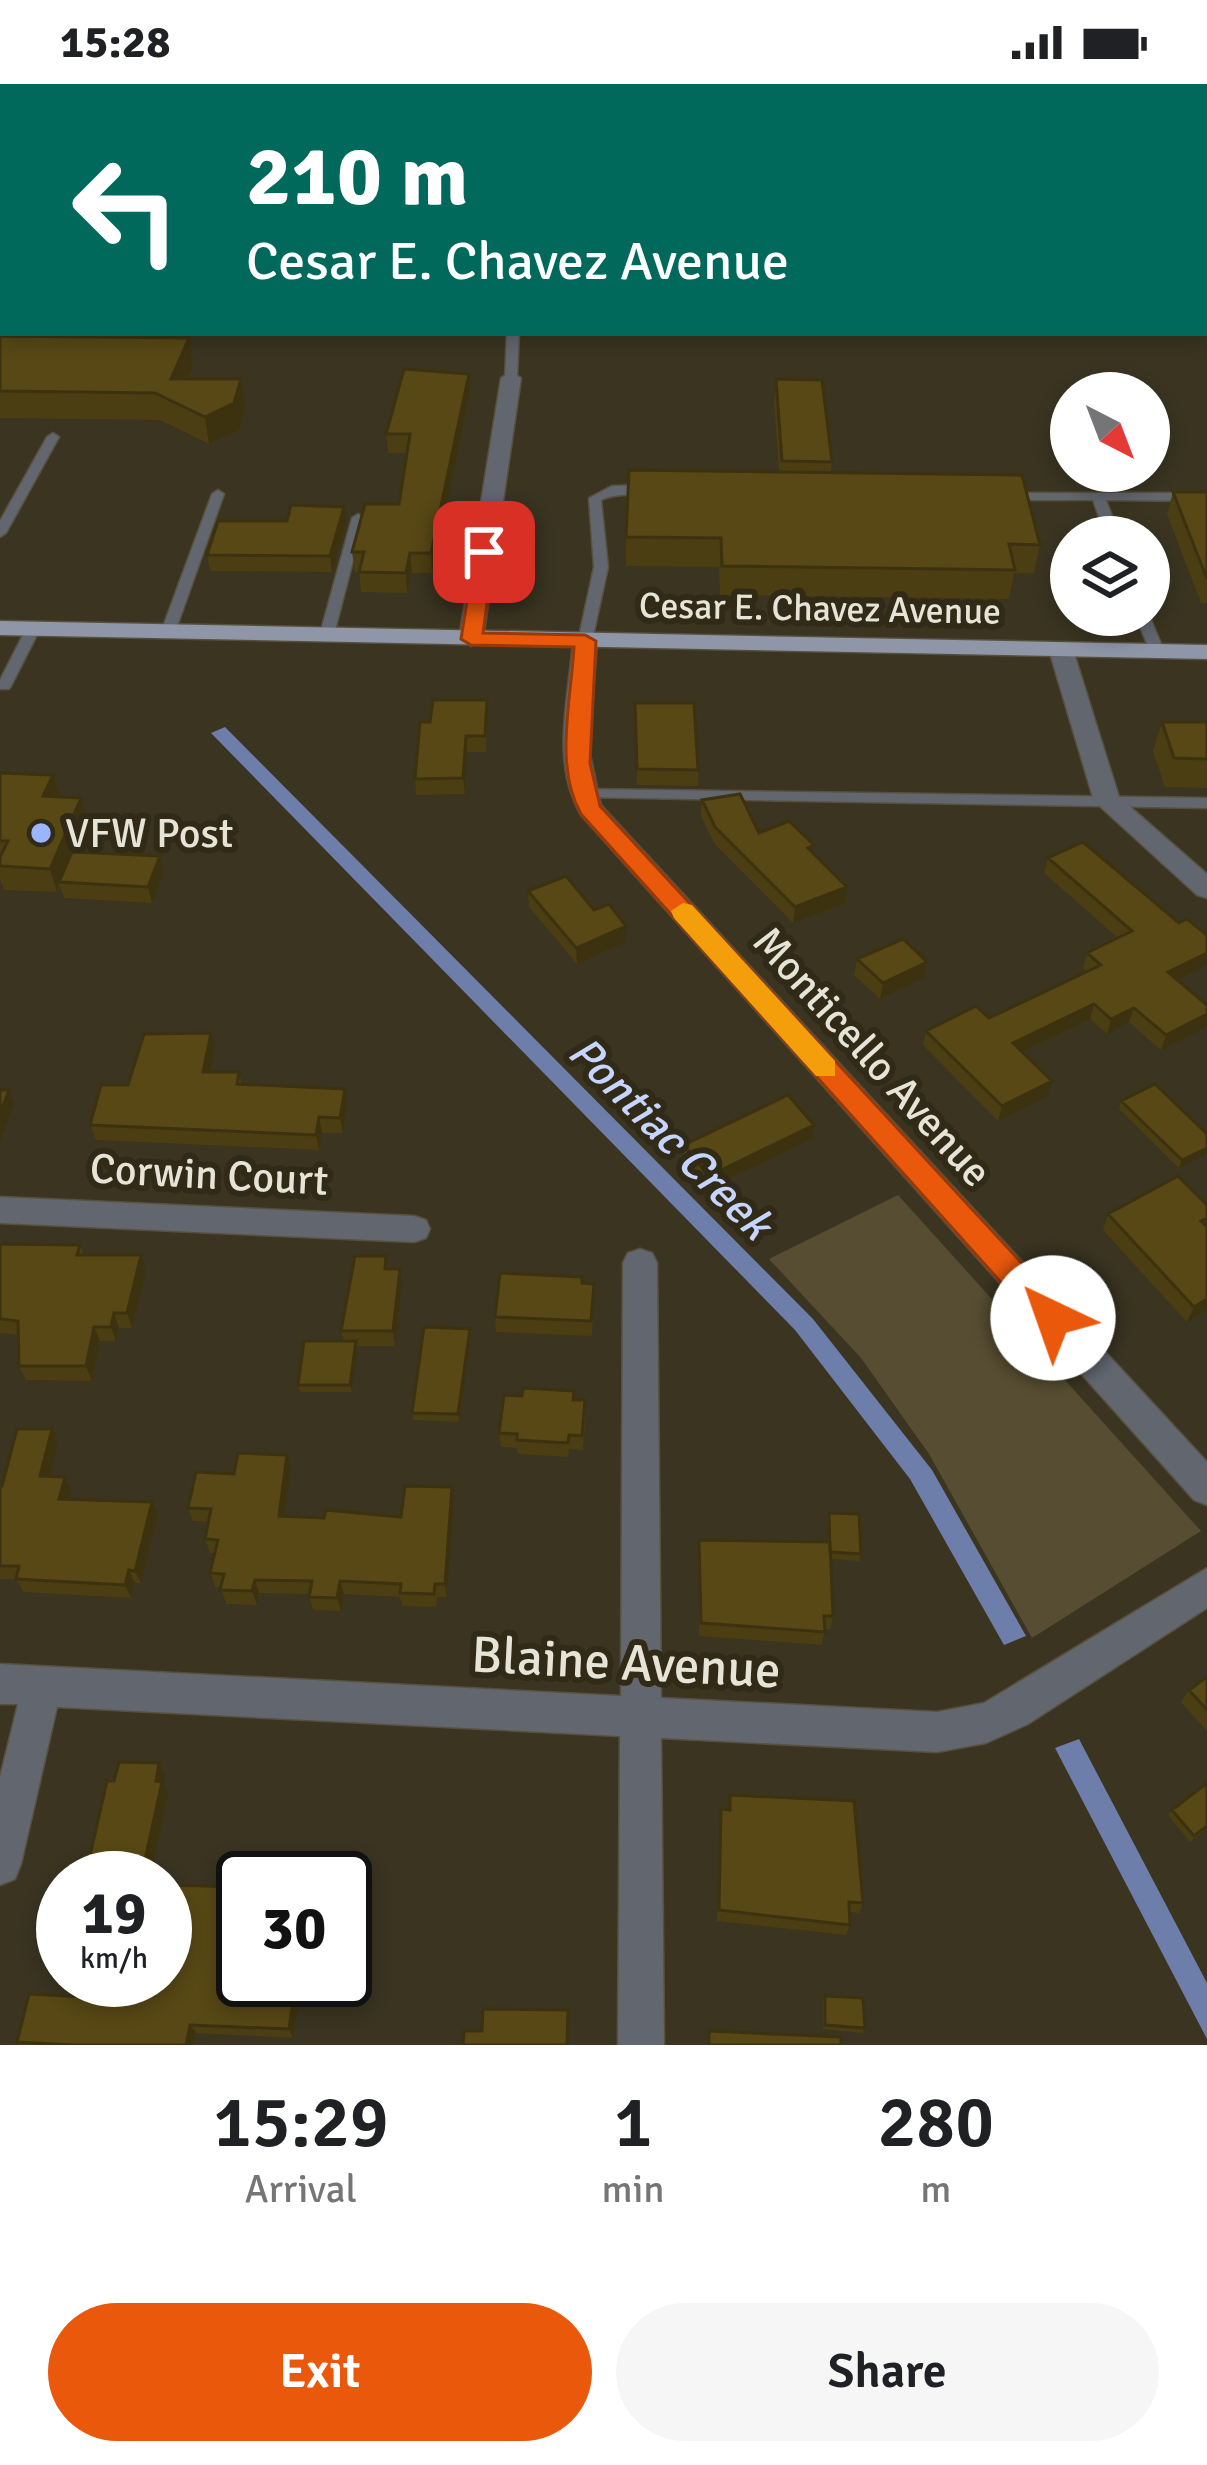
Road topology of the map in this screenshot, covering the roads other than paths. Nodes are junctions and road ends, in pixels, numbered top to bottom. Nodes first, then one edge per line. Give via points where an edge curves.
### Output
1 (513, 336) edge
2 (511, 378) joint
3 (53, 437) dead end
4 (667, 490) edge
5 (218, 494) dead end
6 (987, 496) edge
7 (1207, 497) edge
8 (1099, 498) junction
9 (1105, 516) edge
10 (358, 518) edge
11 (0, 533) edge
12 (0, 628) edge
13 (33, 629) junction
14 (168, 632) junction
15 (327, 634) junction
16 (1151, 636) edge
17 (471, 639) junction
18 (585, 641) junction
19 (1061, 650) junction
20 (1157, 651) junction
21 (1207, 652) edge
22 (1, 689) edge
23 (582, 794) junction
24 (1107, 801) junction
25 (1207, 803) edge
26 (1207, 889) edge
27 (0, 1210) edge
28 (415, 1229) dead end
29 (640, 1263) dead end
30 (1207, 1488) edge
31 (1207, 1586) edge
32 (0, 1684) edge
33 (42, 1686) junction
34 (644, 1718) junction
35 (0, 1864) edge
36 (641, 2045) edge

1 - 2 lane
2 - 17 street
3 - 11 lane
4 - 18 lane via 627,488 596,498 601,567
5 - 14 lane
6 - 8 lane
7 - 8 lane
8 - 9 lane
10 - 15 lane
12 - 13 main road, Cesar E. Chavez Avenue
13 - 14 main road, Cesar E. Chavez Avenue
13 - 22 lane
14 - 15 main road, Cesar E. Chavez Avenue
15 - 17 main road, Cesar E. Chavez Avenue
16 - 20 lane
17 - 18 main road, Cesar E. Chavez Avenue
18 - 19 main road, Cesar E. Chavez Avenue
18 - 23 street
19 - 20 main road, Cesar E. Chavez Avenue
19 - 24 street
20 - 21 main road, Cesar E. Chavez Avenue
23 - 24 lane
23 - 30 street, Monticello Avenue
24 - 25 lane
24 - 26 street
27 - 28 street, Corwin Court
29 - 34 street
31 - 34 street, Blaine Avenue via 1034,1699 970,1727 917,1732
32 - 33 street, Blaine Avenue
33 - 34 street, Blaine Avenue
33 - 35 street
34 - 36 street

